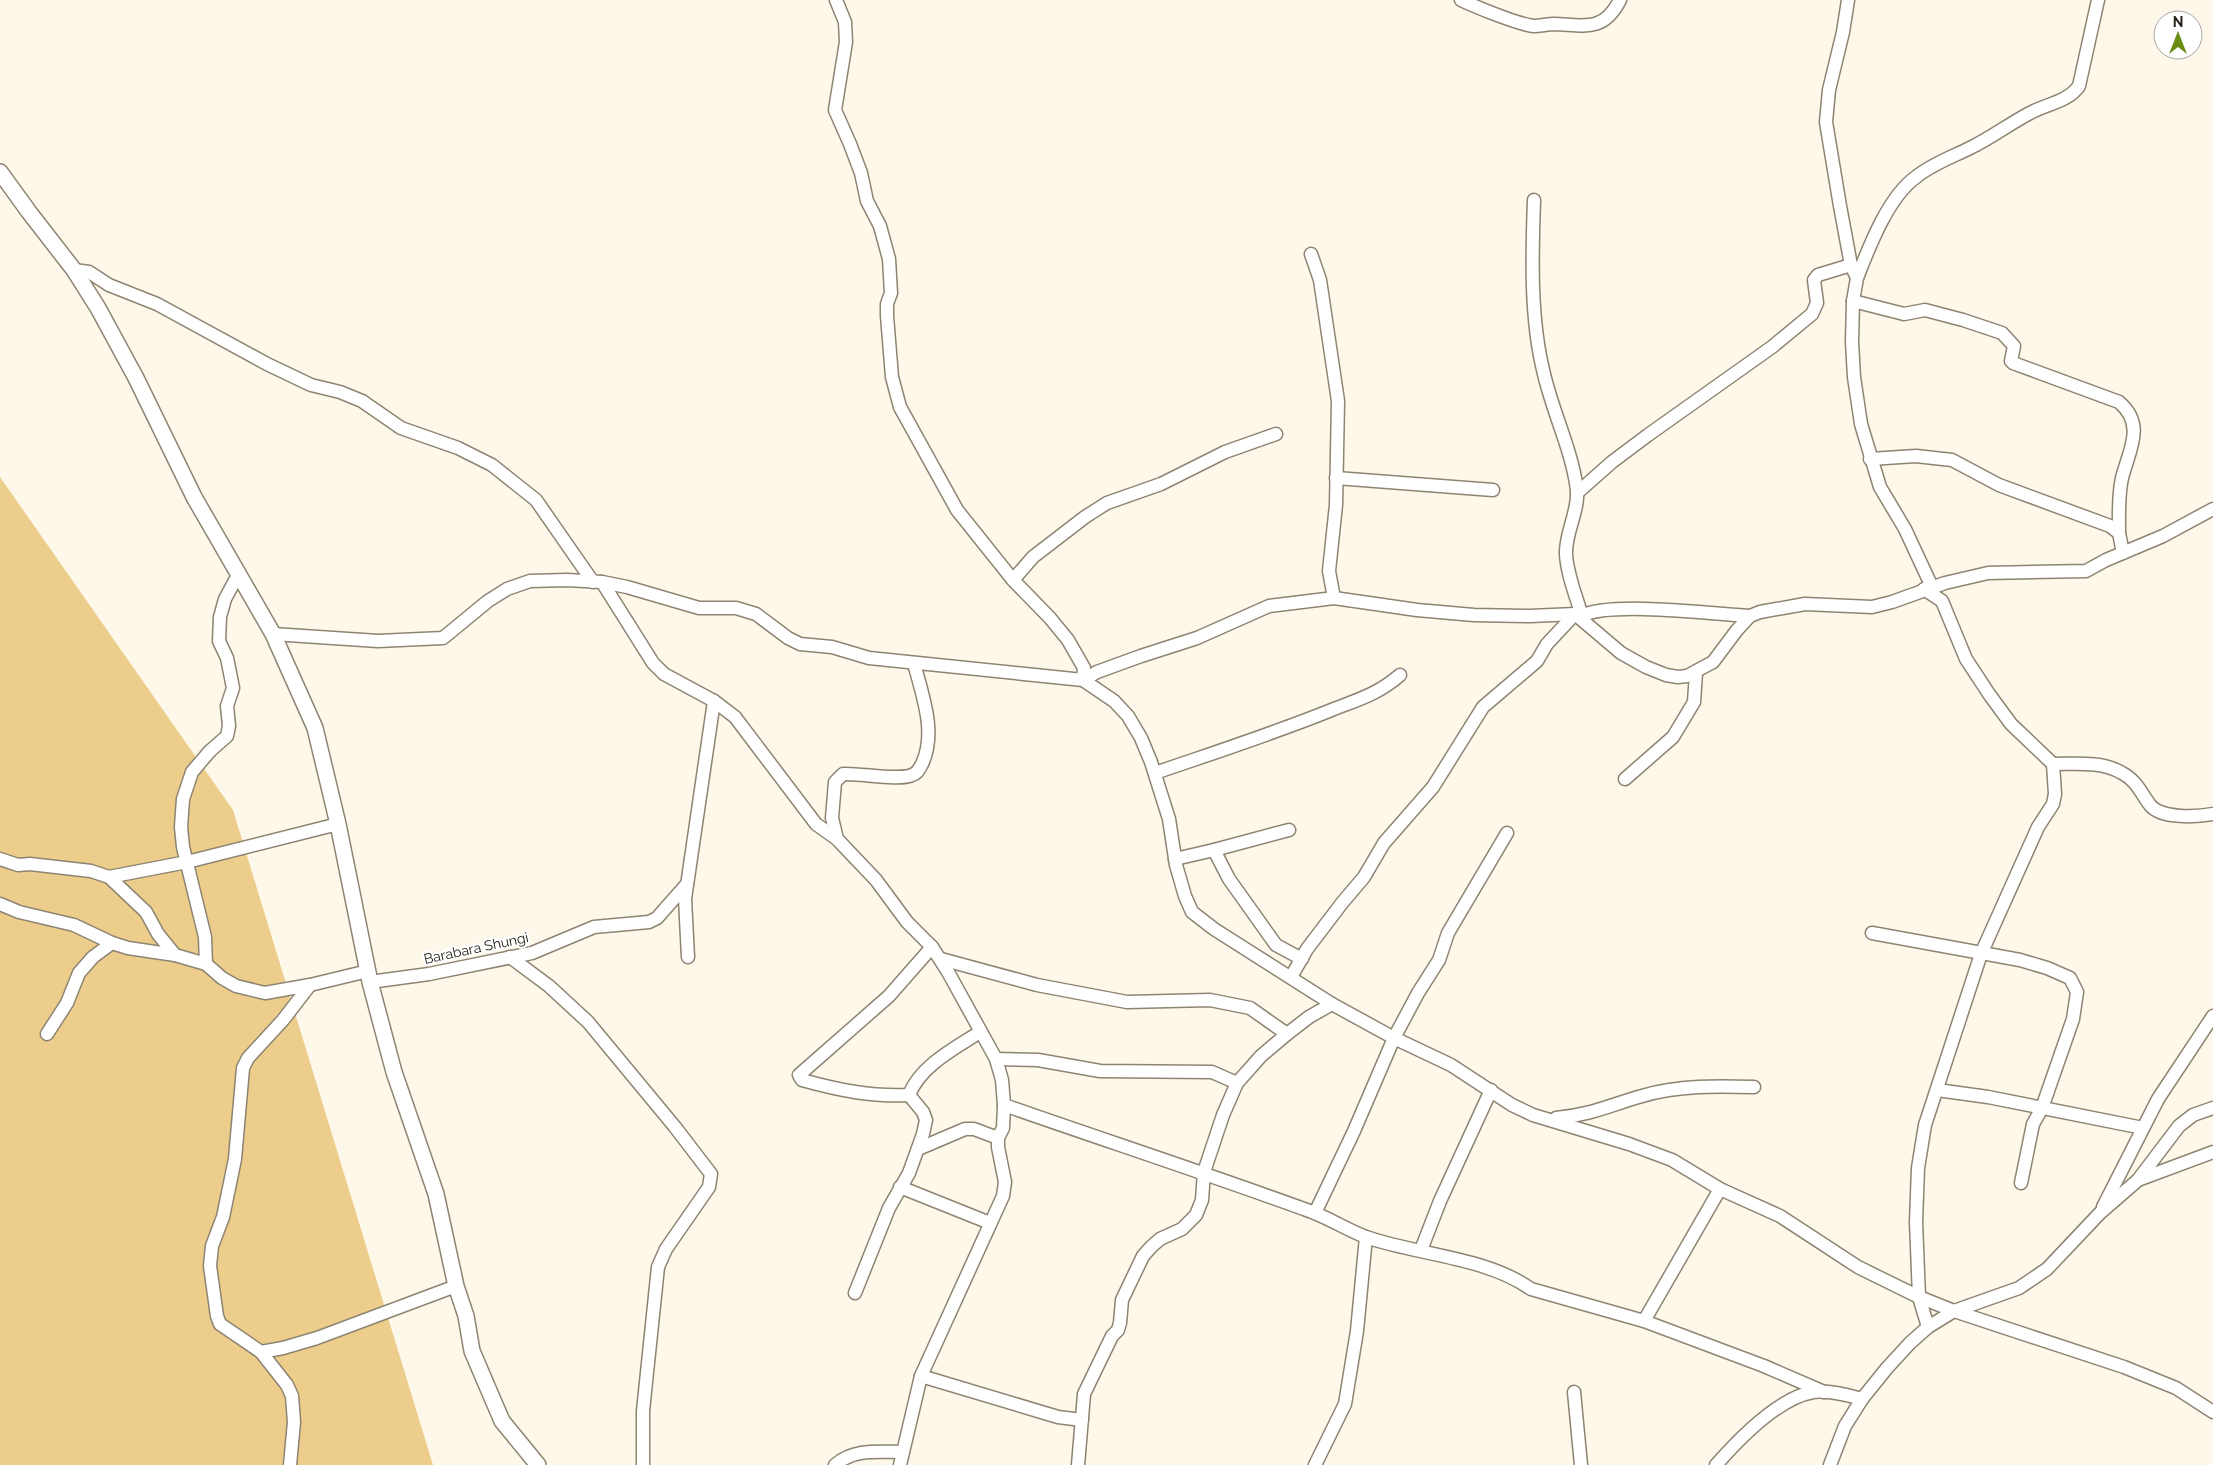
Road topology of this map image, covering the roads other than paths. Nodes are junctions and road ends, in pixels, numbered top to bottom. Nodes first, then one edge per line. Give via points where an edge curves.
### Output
1 (836, 0) edge
2 (1461, 0) edge
3 (1620, 0) edge
4 (1848, 0) edge
5 (2098, 0) edge
6 (1, 174) edge
7 (1534, 200) dead end
8 (1311, 254) dead end
9 (1851, 265) junction
10 (74, 270) junction
11 (1857, 278) junction
12 (1853, 301) junction
13 (1276, 434) dead end
14 (1870, 459) junction
15 (1336, 478) junction
16 (1493, 490) dead end
17 (1577, 493) junction
18 (2213, 509) edge
19 (2119, 533) junction
20 (2123, 553) junction
21 (238, 575) junction
22 (1013, 580) junction
23 (598, 582) junction
24 (1932, 587) junction
25 (1334, 598) junction
26 (1579, 615) junction
27 (1750, 616) junction
28 (273, 634) junction
29 (914, 662) junction
30 (1696, 673) junction
31 (1400, 675) dead end
32 (1083, 680) junction
33 (714, 701) junction
34 (2054, 764) junction
35 (1155, 773) junction
36 (1625, 779) dead end
37 (2213, 814) edge
38 (338, 824) junction
39 (1289, 830) dead end
40 (1507, 833) dead end
41 (837, 839) junction
42 (1214, 850) junction
43 (1175, 859) junction
44 (0, 860) edge
45 (187, 862) junction
46 (109, 877) junction
47 (687, 884) junction
48 (0, 904) edge
49 (1872, 934) dead end
50 (112, 943) junction
51 (932, 947) junction
52 (1981, 954) junction
53 (176, 955) junction
54 (510, 957) junction
55 (688, 957) dead end
56 (941, 959) junction
57 (1302, 959) junction
58 (206, 964) junction
59 (369, 977) junction
60 (1291, 977) junction
61 (310, 985) junction
62 (1332, 1004) junction
63 (2213, 1016) edge
64 (980, 1032) junction
65 (47, 1034) dead end
66 (1287, 1034) junction
67 (1394, 1038) junction
68 (996, 1059) junction
69 (1237, 1083) junction
70 (1754, 1087) dead end
71 (1491, 1090) junction
72 (1937, 1090) junction
73 (909, 1095) junction
74 (1004, 1105) junction
75 (2042, 1108) junction
76 (2213, 1108) edge
77 (1548, 1119) junction
78 (2143, 1128) junction
79 (998, 1138) junction
80 (918, 1149) junction
81 (2213, 1152) edge
82 (1204, 1172) junction
83 (2138, 1180) junction
84 (2021, 1183) dead end
85 (900, 1187) junction
86 (1720, 1189) junction
87 (1315, 1212) junction
88 (2100, 1213) junction
89 (990, 1222) junction
90 (1366, 1237) junction
91 (1421, 1250) junction
92 (456, 1286) junction
93 (855, 1293) dead end
94 (1919, 1297) junction
95 (1954, 1311) junction
96 (1644, 1321) junction
97 (1928, 1327) junction
98 (261, 1352) junction
99 (920, 1376) junction
100 (1574, 1392) dead end
101 (1824, 1392) junction
102 (1862, 1399) junction
103 (2213, 1412) edge
104 (1082, 1420) junction
105 (901, 1459) edge
106 (290, 1465) edge
107 (538, 1465) edge
108 (643, 1465) edge
109 (835, 1465) edge
110 (1078, 1465) edge
111 (1315, 1465) edge
112 (1581, 1465) edge
113 (1716, 1465) edge
114 (1830, 1465) edge

1 - 22 street via 845,22 846,42 835,110 861,173 867,201 880,226 889,259 891,293 886,316 892,377 900,407 957,510
2 - 3 street via 1526,24 1577,27 1601,22 1616,9
4 - 9 street via 1829,90 1826,122
5 - 11 street via 2079,86 2073,94 2036,110 1915,177 1878,227
6 - 10 street
7 - 17 street via 1534,305 1543,373 1573,468
8 - 15 street via 1320,280 1338,401
9 - 11 street
9 - 17 street via 1818,274 1814,280 1817,303 1812,314 1772,347 1626,451
10 - 21 street via 111,331 194,497
10 - 23 street via 89,272 116,288 157,304 267,364 362,401 401,428 458,448 492,465 536,500
11 - 12 street
12 - 14 street via 1854,377
12 - 19 street via 1904,314 1925,310 2002,333 2014,346 2013,363 2119,402 2127,409 2135,434 2120,493
13 - 22 street via 1225,452 1162,484 1107,503 1033,557
14 - 19 street via 1916,456 1952,460 1999,485 2104,524
14 - 24 street via 1880,487 1905,529
15 - 16 street
15 - 25 street via 1329,571
17 - 26 street via 1566,553
18 - 20 street
19 - 20 street
20 - 24 street via 2086,571 1988,573
21 - 28 street
21 - 45 street via 220,617 219,640 227,658 233,688 227,706 229,726 227,736 192,772 183,799 181,827
22 - 32 street via 1068,640 1084,668
23 - 28 street via 530,581 507,589 488,601 452,634 434,640
23 - 29 street via 699,608 736,608 756,614 800,644 878,659
23 - 33 street via 652,663 664,674
24 - 27 street via 1872,607 1805,604
24 - 34 street via 1942,601 1966,659 1989,694 2011,724
25 - 26 street via 1474,615
25 - 32 street via 1268,606 1197,638 1097,672
26 - 27 street via 1644,609
26 - 30 street via 1615,648 1646,668 1678,677
26 - 57 street via 1547,644 1536,661 1483,707 1433,787 1384,843 1364,877
27 - 30 street via 1713,662
28 - 38 street via 314,728
29 - 32 street
29 - 41 street via 929,738 925,757 918,772 911,776 850,774 838,777 833,789 832,818
30 - 36 street via 1694,702 1674,737
31 - 35 street via 1367,697
32 - 35 street via 1114,700 1128,716 1142,738
33 - 41 street via 735,717 816,824
33 - 47 street
34 - 37 street via 2087,763 2114,769 2130,778 2158,811 2197,817
34 - 52 street via 2053,804 2038,827
35 - 43 street via 1169,818
38 - 45 street
38 - 59 street
39 - 42 street
40 - 67 street via 1448,934 1440,960
41 - 51 street
42 - 43 street
42 - 57 street via 1229,879 1276,945
43 - 60 street via 1192,912
44 - 46 street via 18,866 30,864 91,871
45 - 46 street
45 - 58 street via 205,936
46 - 53 street via 146,912
47 - 54 street, Barabara Shungi via 658,918 650,922 594,927 532,953
47 - 55 street
48 - 50 street via 19,912 74,925
49 - 52 street
50 - 53 street
50 - 65 street via 93,956 79,973
51 - 56 street
51 - 73 street via 889,996 799,1075 802,1080 856,1093
52 - 72 street
52 - 75 street via 2047,968 2070,978 2077,992 2073,1019
53 - 58 street
54 - 59 street, Barabara Shungi via 429,974
54 - 108 street via 555,991 588,1022 711,1174 709,1187 666,1249 658,1267 643,1410
56 - 64 street
56 - 66 street via 1046,987 1127,1002 1210,1000 1250,1008
57 - 60 street
58 - 61 street, Barabara Shungi via 222,978 252,991 265,993
59 - 61 street, Barabara Shungi
59 - 92 street via 394,1072 436,1194
60 - 62 street
61 - 98 street via 243,1068 235,1159 223,1217 210,1255 220,1324
62 - 66 street via 1309,1016
62 - 67 street
63 - 78 street via 2169,1081
64 - 68 street
64 - 73 street via 945,1054 919,1077
66 - 69 street
67 - 71 street via 1451,1065
67 - 87 street
68 - 69 street via 1038,1060 1109,1071 1212,1072
68 - 74 street
69 - 82 street
70 - 77 street via 1688,1088 1643,1095 1580,1116
71 - 77 street via 1533,1115
71 - 91 street
72 - 75 street
72 - 94 street via 1925,1125 1918,1168
73 - 80 street via 926,1120
74 - 79 street
74 - 82 street
75 - 78 street
75 - 84 street via 2033,1124
76 - 83 street via 2193,1115 2179,1126
77 - 86 street via 1672,1160
78 - 88 street
79 - 80 street via 965,1129
79 - 89 street via 1005,1182 1003,1196
80 - 85 street
81 - 83 street
82 - 87 street
82 - 104 street via 1202,1200 1196,1215 1182,1229 1151,1247 1135,1270 1122,1300 1118,1330 1084,1394
83 - 88 street
85 - 89 street
85 - 93 street
86 - 94 street via 1780,1216 1858,1267
86 - 96 street
87 - 90 street
88 - 95 street via 2047,1269 2019,1288
89 - 99 street
90 - 91 street
90 - 111 street via 1358,1322 1345,1404
91 - 96 street via 1515,1278 1531,1289
92 - 98 street via 317,1338
92 - 107 street via 466,1316 472,1351 502,1421
94 - 95 street
94 - 97 street
95 - 97 street
95 - 103 street via 2124,1367 2176,1388
96 - 101 street
97 - 102 street via 1887,1368
98 - 106 street via 292,1396 294,1422
99 - 104 street via 1058,1417
99 - 105 street
100 - 112 street
101 - 102 street
101 - 113 street via 1812,1392 1793,1399 1773,1412
102 - 114 street via 1845,1426
104 - 110 street
105 - 109 street via 871,1452 853,1454

